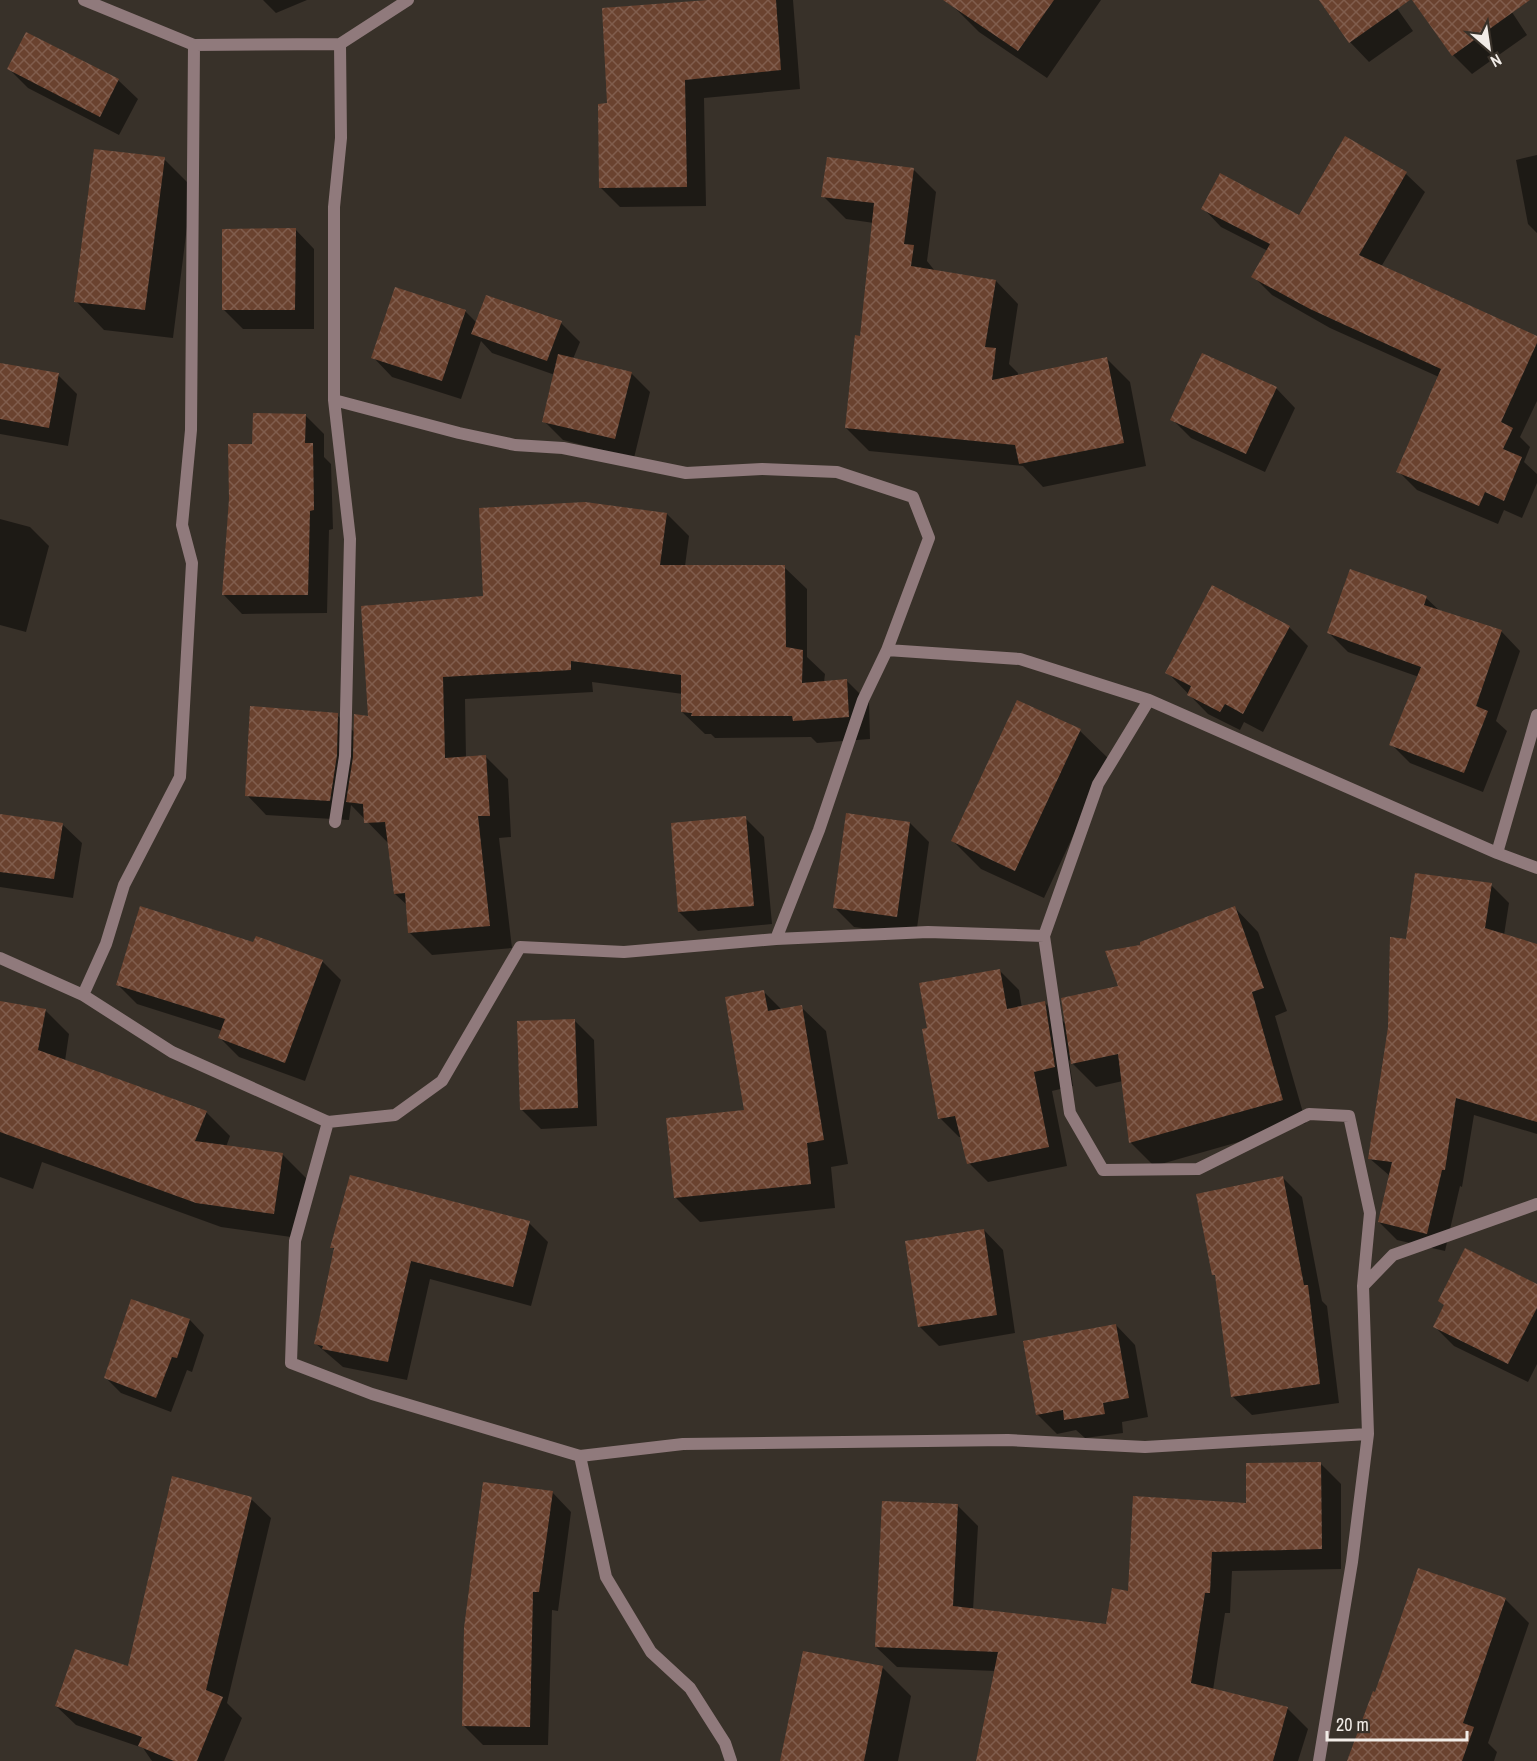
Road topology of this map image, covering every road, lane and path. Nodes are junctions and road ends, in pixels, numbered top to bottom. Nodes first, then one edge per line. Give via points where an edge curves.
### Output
1 (84, 0) edge
2 (408, 0) edge
3 (340, 44) junction
4 (194, 45) junction
5 (334, 400) junction
6 (887, 650) junction
7 (1149, 700) junction
8 (1537, 715) edge
9 (335, 822) dead end
10 (1497, 854) junction
11 (1537, 868) edge
12 (1044, 936) junction
13 (776, 939) junction
14 (0, 958) edge
15 (83, 995) junction
16 (328, 1122) junction
17 (1537, 1204) edge
18 (1363, 1286) junction
19 (1368, 1434) junction
20 (580, 1456) junction
21 (731, 1761) edge
22 (1319, 1761) edge

1 - 4 street
2 - 3 street
3 - 4 street
3 - 5 street via 341,138 334,207
4 - 15 street via 191,430 182,525 192,563 180,777 124,885 106,944
5 - 6 street via 515,445 563,448 686,473 762,469 837,472 913,497 929,538
5 - 9 street via 350,539 345,756
6 - 7 street via 1020,659
6 - 13 street via 862,700 819,830
7 - 10 street
7 - 12 street via 1098,784
8 - 10 street
10 - 11 street
12 - 13 street via 928,932
12 - 18 street via 1070,1113 1103,1170 1198,1168 1309,1114 1349,1116 1370,1213
13 - 16 street via 624,952 520,947 442,1081 395,1114
14 - 15 street
15 - 16 street via 172,1052
16 - 20 street via 295,1241 291,1363 372,1394
17 - 18 street via 1393,1255
18 - 19 street
19 - 20 street via 1145,1447 1008,1440 683,1443
19 - 22 street via 1352,1562
20 - 21 street via 606,1577 651,1652 690,1688 725,1743

